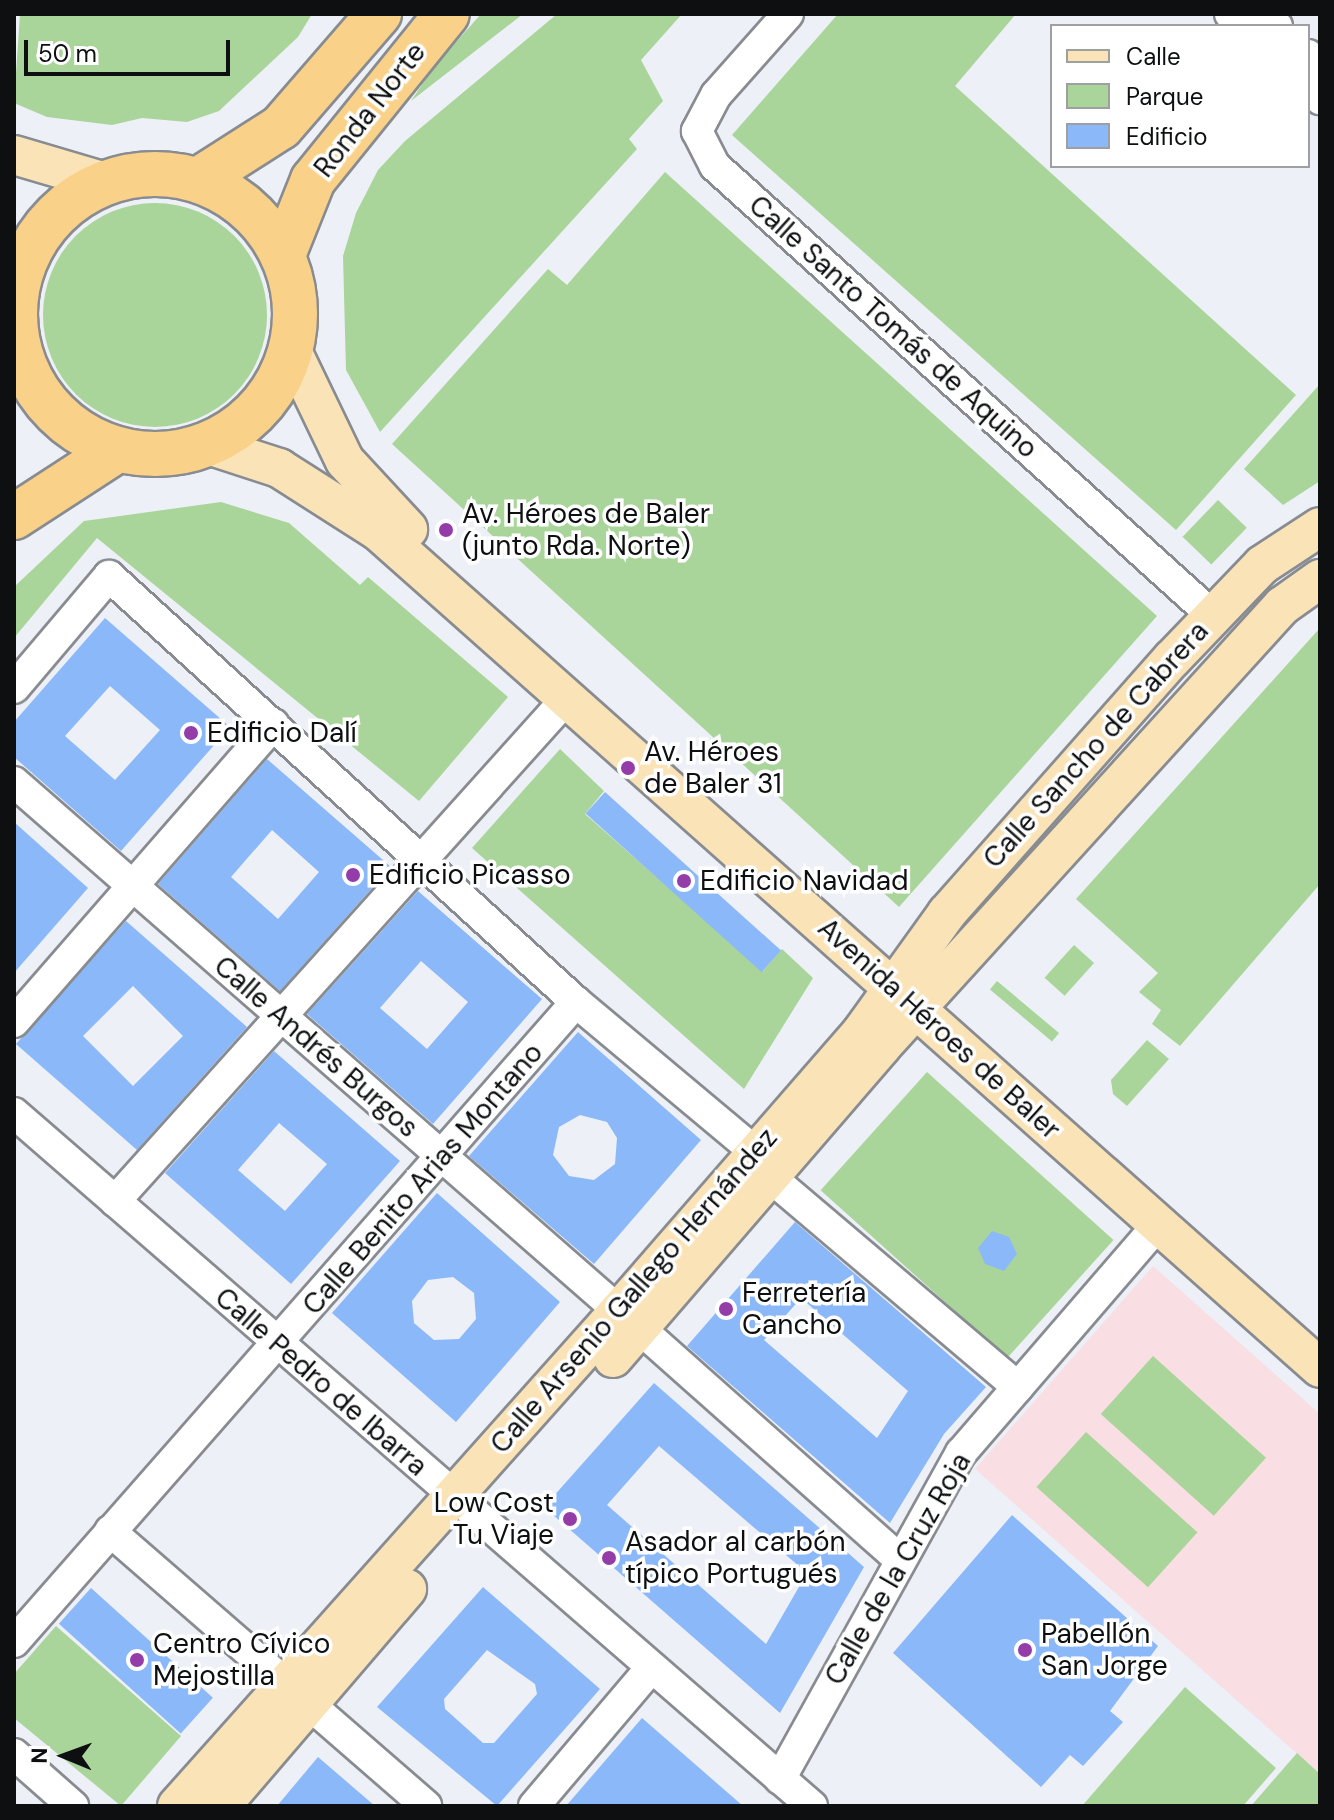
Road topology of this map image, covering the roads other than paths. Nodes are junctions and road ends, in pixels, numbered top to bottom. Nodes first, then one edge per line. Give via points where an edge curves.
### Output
1 (379, 14) edge
2 (447, 14) edge
3 (788, 14) edge
4 (14, 155) edge
5 (198, 180) junction
6 (106, 182) junction
7 (283, 255) junction
8 (17, 265) edge
9 (291, 349) junction
10 (20, 384) edge
11 (208, 445) junction
12 (117, 450) junction
13 (14, 517) edge
14 (1320, 527) edge
15 (1320, 579) edge
16 (1212, 615) junction
17 (14, 688) edge
18 (568, 697) junction
19 (274, 724) junction
20 (14, 782) edge
21 (424, 858) junction
22 (133, 883) junction
23 (911, 990) junction
24 (576, 1002) junction
25 (279, 1019) junction
26 (14, 1022) edge
27 (14, 1113) edge
28 (445, 1159) junction
29 (762, 1164) junction
30 (115, 1201) junction
31 (1158, 1225) junction
32 (629, 1320) junction
33 (1320, 1336) edge
34 (278, 1347) junction
35 (1320, 1368) edge
36 (1018, 1387) junction
37 (464, 1506) junction
38 (110, 1531) junction
39 (898, 1558) junction
40 (14, 1642) edge
41 (651, 1668) junction
42 (297, 1694) junction
43 (14, 1754) edge
44 (780, 1779) junction
45 (73, 1806) edge
46 (177, 1806) edge
47 (221, 1806) edge
48 (426, 1806) edge
49 (534, 1806) edge
50 (812, 1806) edge

1 - 5 highway, Ronda Norte via 281,127
2 - 7 highway, Ronda Norte via 313,180
3 - 16 street, Calle Santo Tomás de Aquino via 716,95 697,131 715,166
4 - 6 main road
5 - 6 highway via 151,173
5 - 7 highway via 233,196
6 - 8 highway via 69,203
7 - 9 highway via 295,301
8 - 10 highway
9 - 11 highway via 274,389 245,422
9 - 23 main road, Avenida Héroes de Baler via 307,395 373,496
10 - 12 highway via 79,433
11 - 12 highway via 163,455
11 - 18 main road, Avenida Héroes de Baler via 279,468 333,498
12 - 13 highway
14 - 16 main road, Calle Sancho de Cabrera via 1262,565
15 - 23 main road, Calle Sancho de Cabrera via 1282,606
16 - 23 main road, Calle Sancho de Cabrera
17 - 19 street via 109,576
18 - 21 street
18 - 23 main road, Avenida Héroes de Baler
19 - 21 street
19 - 22 street
20 - 22 street, Calle Andrés Burgos
21 - 24 street
21 - 25 street
22 - 25 street, Calle Andrés Burgos
22 - 26 street
23 - 29 main road, Calle Arsenio Gallego Hernández via 863,1030
23 - 31 main road, Avenida Héroes de Baler
23 - 33 main road, Avenida Héroes de Baler
24 - 28 street, Calle Benito Arias Montano
24 - 29 street
25 - 28 street, Calle Andrés Burgos
25 - 30 street
27 - 30 street, Calle Pedro de Ibarra
28 - 32 street, Calle Andrés Burgos
28 - 34 street, Calle Benito Arias Montano
29 - 32 main road, Calle Arsenio Gallego Hernández
29 - 36 street
30 - 34 street, Calle Pedro de Ibarra
31 - 35 main road, Avenida Héroes de Baler
31 - 36 street, Calle de la Cruz Roja
32 - 37 main road, Calle Arsenio Gallego Hernández
32 - 39 street, Calle Andrés Burgos
34 - 37 street, Calle Pedro de Ibarra
34 - 38 street, Calle Benito Arias Montano
36 - 39 street, Calle de la Cruz Roja via 961,1453
37 - 41 street, Calle Pedro de Ibarra
37 - 42 main road, Calle Arsenio Gallego Hernández
38 - 40 street, Calle Benito Arias Montano
38 - 42 street
39 - 44 street, Calle de la Cruz Roja
41 - 44 street, Calle Pedro de Ibarra
41 - 49 street
42 - 46 main road, Calle Arsenio Gallego Hernández
42 - 47 main road, Calle Arsenio Gallego Hernández
42 - 48 street
43 - 45 street
44 - 50 street, Calle Pedro de Ibarra

